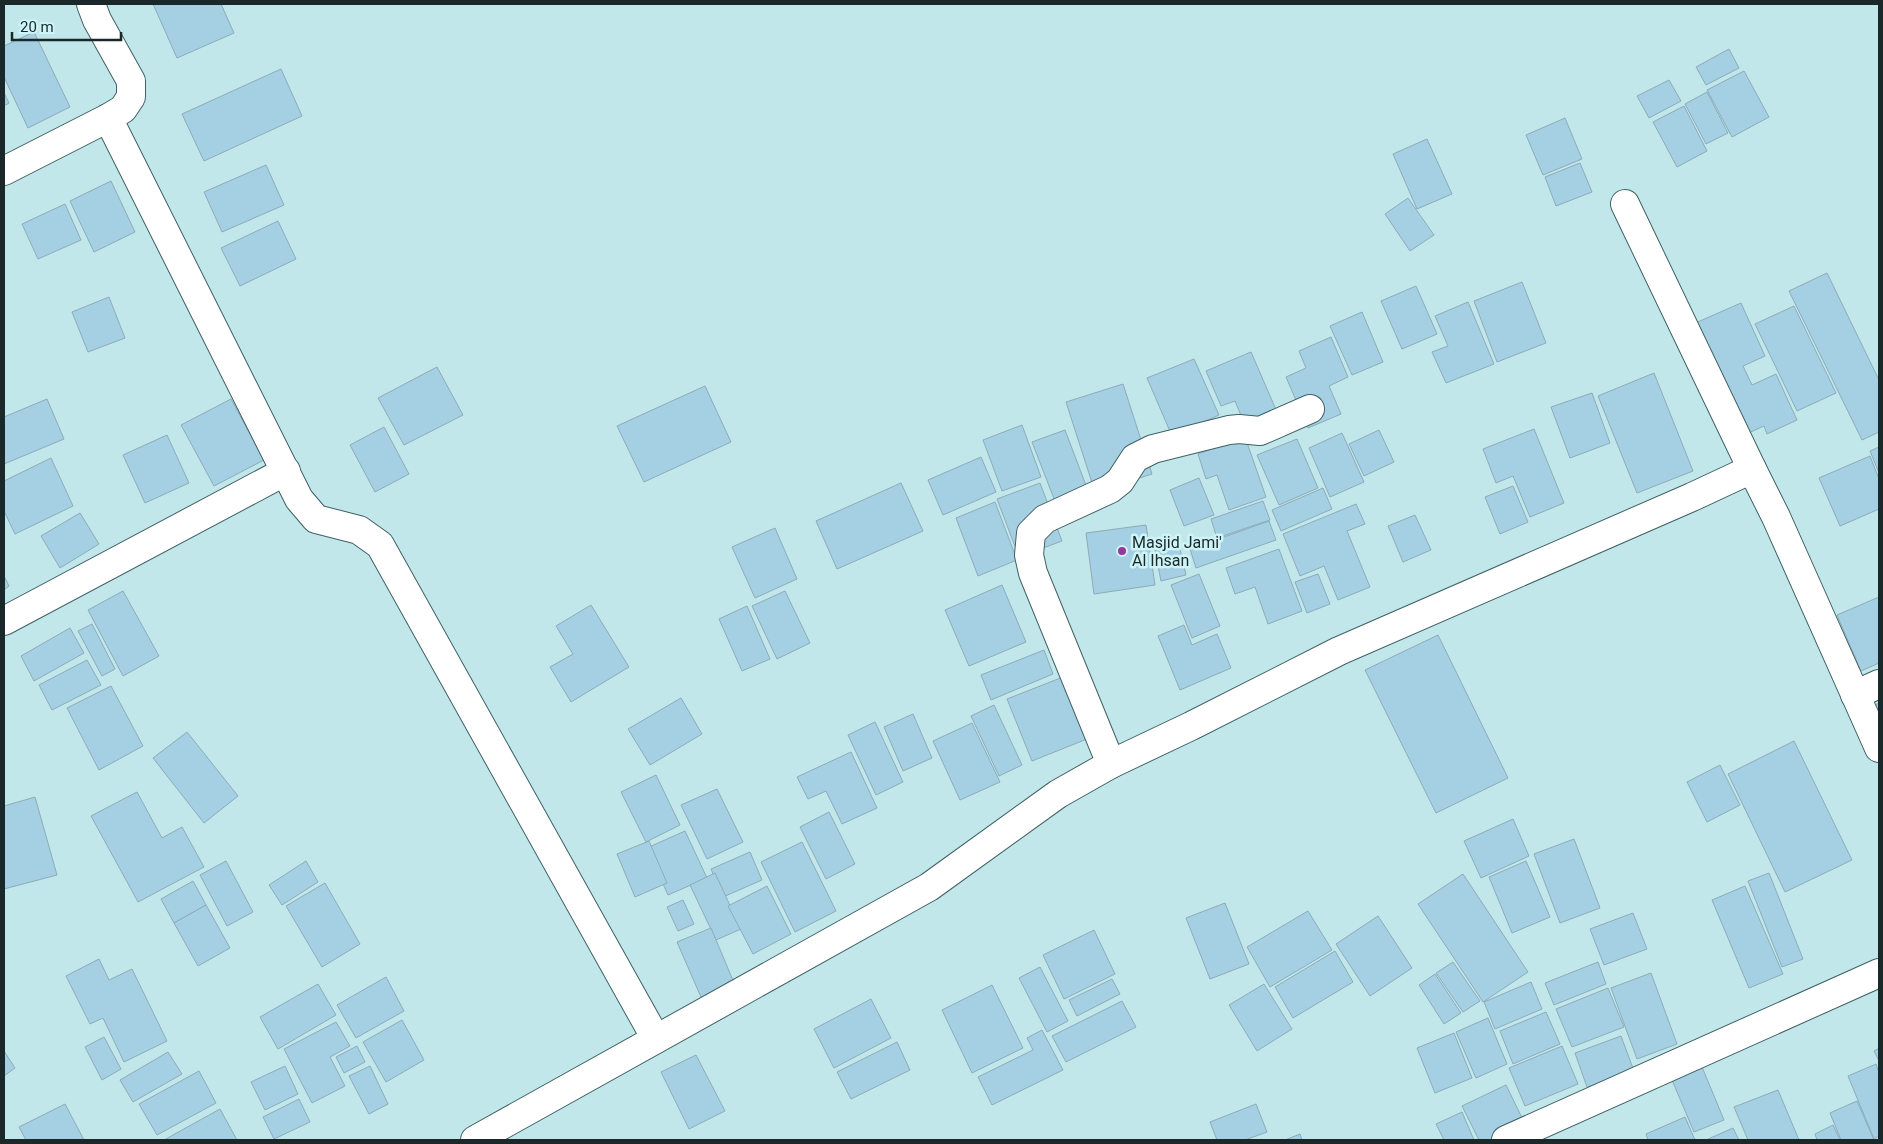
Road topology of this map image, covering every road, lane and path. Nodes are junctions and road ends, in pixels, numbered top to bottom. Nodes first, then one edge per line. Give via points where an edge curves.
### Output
1 (91, 4) edge
2 (108, 118) junction
3 (4, 171) edge
4 (1625, 204) dead end
5 (1310, 409) dead end
6 (1752, 469) junction
7 (286, 471) junction
8 (4, 621) edge
9 (1867, 690) edge
10 (1879, 748) edge
11 (1111, 764) junction
12 (1879, 973) edge
13 (656, 1039) junction
14 (475, 1140) edge
15 (1506, 1140) edge

1 - 2 street via 131,81 131,97 123,109
2 - 3 street
2 - 7 street
4 - 6 street
5 - 11 street via 1260,431 1229,430 1153,449 1135,458 1120,482 1110,489 1045,519 1031,533 1029,555 1033,573
6 - 9 street
6 - 11 street via 1339,651
7 - 8 street
7 - 13 street via 300,499 316,519 359,530 380,545
9 - 10 street
11 - 13 street via 1058,794 929,887
12 - 15 street
13 - 14 street

